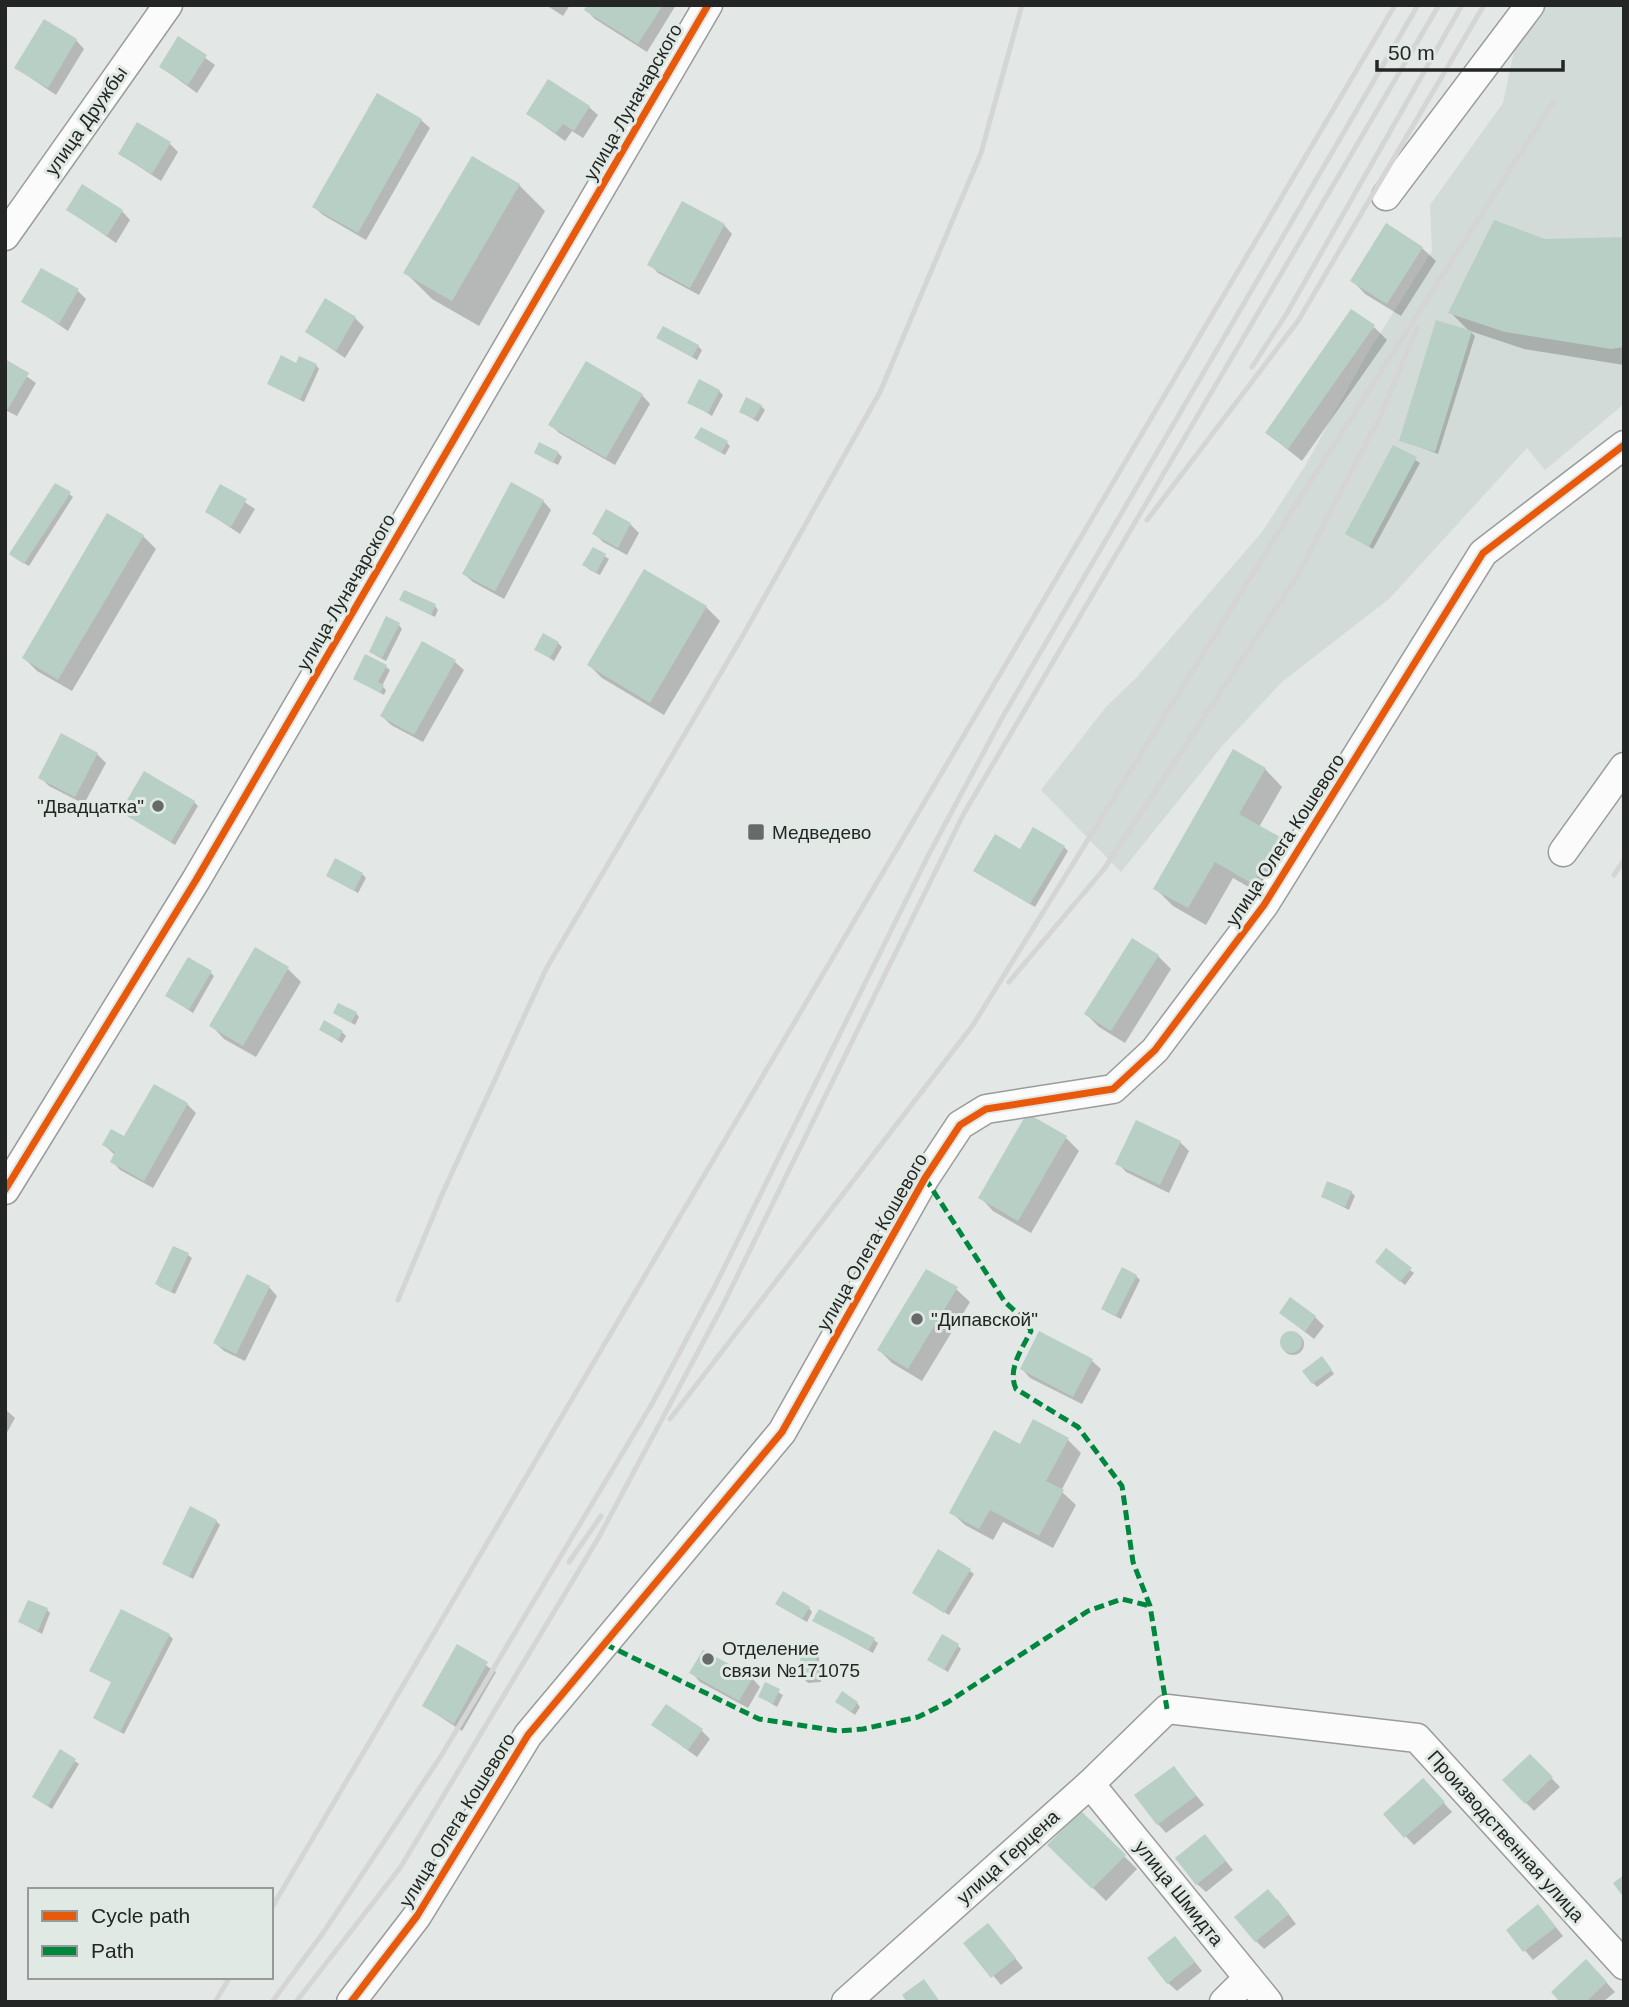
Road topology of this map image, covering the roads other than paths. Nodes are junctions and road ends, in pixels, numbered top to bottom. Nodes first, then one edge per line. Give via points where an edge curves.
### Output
1 (168, 5) edge
2 (708, 5) edge
3 (1530, 5) edge
4 (1386, 196) dead end
5 (5, 236) edge
6 (1624, 445) edge
7 (1624, 767) edge
8 (1563, 852) dead end
9 (5, 1190) edge
10 (1167, 1709) joint
11 (1090, 1784) junction
12 (1624, 1965) edge
13 (1248, 1978) junction
14 (351, 2002) edge
15 (846, 2002) edge
16 (1224, 2002) edge
17 (1268, 2002) edge

1 - 5 street, улица Дружбы
2 - 9 street, улица Луначарского via 196,880
3 - 4 street
6 - 14 street, улица Олега Кошевого via 1483,553 1264,905 1155,1050 1113,1089 986,1109 960,1125 925,1178 782,1432 528,1735 417,1916
7 - 8 street
10 - 11 street, улица Герцена
10 - 12 street, Производственная улица via 1417,1738
11 - 13 street, улица Шмидта
11 - 15 street, улица Герцена
13 - 16 street
13 - 17 street, улица Шмидта

